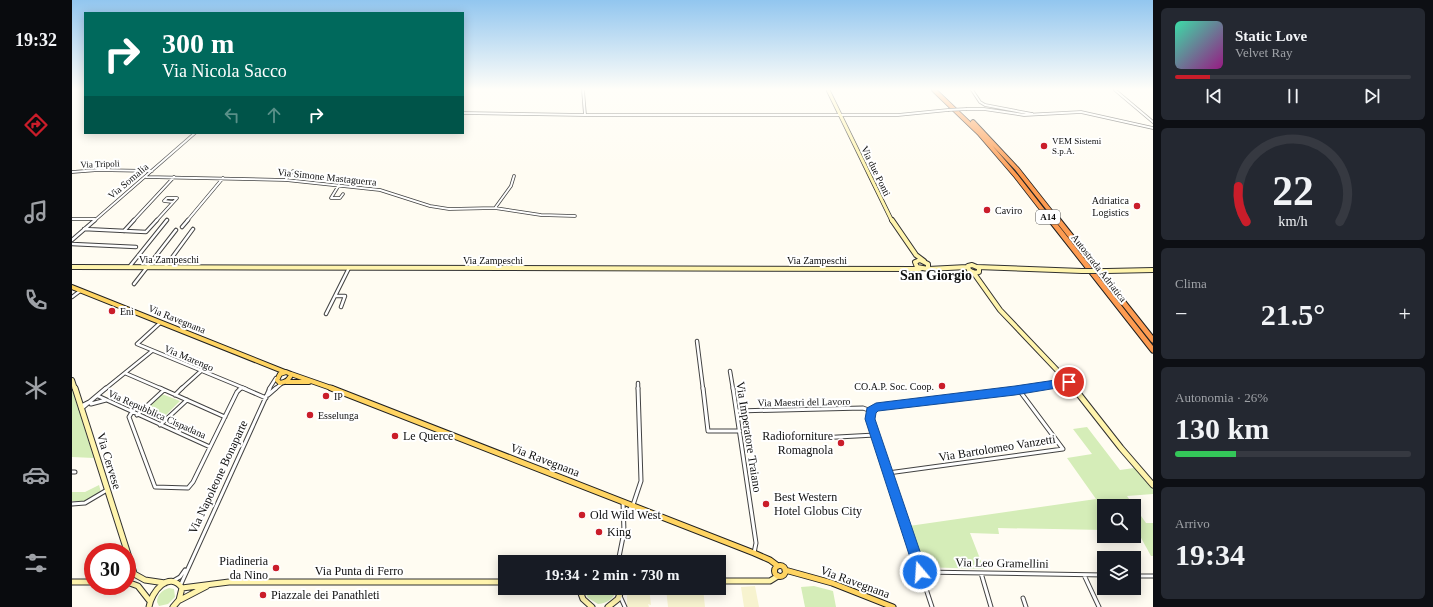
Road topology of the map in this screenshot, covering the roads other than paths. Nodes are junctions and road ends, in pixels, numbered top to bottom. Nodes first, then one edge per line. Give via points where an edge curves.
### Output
1 (842, 118) edge
2 (964, 118) edge
3 (968, 118) edge
4 (1112, 118) edge
5 (1153, 128) edge
6 (194, 134) edge
7 (153, 171) junction
8 (293, 171) dead end
9 (72, 172) edge
10 (514, 176) dead end
11 (146, 177) junction
12 (174, 177) junction
13 (224, 177) junction
14 (286, 180) junction
15 (339, 185) junction
16 (343, 194) dead end
17 (173, 202) junction
18 (496, 208) junction
19 (162, 214) junction
20 (167, 214) dead end
21 (575, 216) dead end
22 (72, 219) edge
23 (95, 219) junction
24 (167, 220) dead end
25 (182, 227) dead end
26 (84, 229) junction
27 (194, 229) dead end
28 (176, 230) dead end
29 (124, 231) junction
30 (72, 240) edge
31 (72, 244) edge
32 (136, 246) dead end
33 (916, 256) junction
34 (924, 261) junction
35 (917, 266) junction
36 (72, 267) edge
37 (129, 267) junction
38 (148, 267) junction
39 (165, 267) junction
40 (349, 267) junction
41 (928, 267) junction
42 (969, 270) junction
43 (979, 270) junction
44 (1153, 270) edge
45 (977, 279) junction
46 (134, 284) dead end
47 (72, 287) edge
48 (80, 291) junction
49 (335, 296) junction
50 (72, 297) edge
51 (341, 307) dead end
52 (326, 314) dead end
53 (161, 322) junction
54 (1153, 340) edge
55 (697, 341) dead end
56 (1153, 350) edge
57 (152, 351) junction
58 (276, 367) junction
59 (730, 370) dead end
60 (201, 371) junction
61 (285, 372) junction
62 (125, 373) junction
63 (291, 374) junction
64 (277, 377) junction
65 (72, 380) edge
66 (284, 382) junction
67 (311, 382) junction
68 (1069, 382) junction
69 (638, 383) dead end
70 (242, 388) junction
71 (164, 390) junction
72 (1019, 390) junction
73 (175, 395) junction
74 (98, 396) junction
75 (267, 396) junction
76 (93, 400) junction
77 (106, 400) junction
78 (187, 400) junction
79 (89, 404) junction
80 (81, 407) junction
81 (737, 411) junction
82 (870, 411) junction
83 (132, 412) junction
84 (137, 414) junction
85 (225, 417) junction
86 (160, 425) junction
87 (740, 430) junction
88 (875, 436) junction
89 (819, 438) dead end
90 (210, 447) junction
91 (888, 473) junction
92 (1153, 485) edge
93 (107, 490) junction
94 (623, 501) junction
95 (72, 504) edge
96 (633, 505) junction
97 (625, 514) junction
98 (124, 543) edge
99 (754, 553) junction
100 (620, 555) edge
101 (187, 568) junction
102 (777, 571) junction
103 (786, 572) junction
104 (920, 572) junction
105 (981, 573) junction
106 (136, 574) edge
107 (1084, 575) junction
108 (1097, 575) edge
109 (1141, 576) edge
110 (1153, 576) edge
111 (173, 581) junction
112 (726, 581) edge
113 (72, 582) edge
114 (84, 582) edge
115 (498, 582) edge
116 (165, 583) junction
117 (214, 583) junction
118 (136, 585) edge
119 (181, 586) junction
120 (620, 595) joint
121 (1023, 598) dead end
122 (149, 600) junction
123 (179, 600) junction
124 (584, 604) edge
125 (149, 607) edge
126 (173, 607) edge
127 (592, 607) edge
128 (611, 607) edge
129 (625, 607) edge
130 (893, 607) edge
131 (932, 607) edge
132 (991, 607) edge
133 (1026, 607) edge
134 (1099, 607) edge

1 - 33 street, Via due Ponti via 888,215
2 - 56 highway, Autostrada Adriatica / A14 via 1016,176
3 - 54 highway, Autostrada Adriatica / A14 via 1017,169
4 - 5 street
6 - 7 street, Via Somalia
7 - 9 street, Via Tripoli
7 - 11 street, Via Somalia
8 - 14 street
10 - 18 street via 511,186
11 - 12 street, Via Simone Mastaguerra
11 - 23 street, Via Somalia
12 - 13 street, Via Simone Mastaguerra
12 - 29 street
13 - 14 street, Via Simone Mastaguerra
13 - 25 street
14 - 15 street, Via Simone Mastaguerra
15 - 16 street via 331,198 341,198
15 - 18 street, Via Simone Mastaguerra via 380,190 449,209
17 - 17 street via 177,198 167,198 164,201
17 - 19 street
18 - 21 street, Via Simone Mastaguerra via 541,215
19 - 20 street
19 - 29 street via 146,232
22 - 23 street
23 - 26 street, Via Somalia
24 - 37 street
26 - 29 street
26 - 30 street, Via Somalia
27 - 39 street
28 - 38 street
31 - 32 street
33 - 34 street, Via due Ponti
33 - 35 street
34 - 35 street
34 - 41 street, Via due Ponti
35 - 40 street, Via Zampeschi
35 - 41 street
36 - 37 street, Via Zampeschi
37 - 38 street, Via Zampeschi
38 - 39 street, Via Zampeschi
38 - 46 street
39 - 40 street, Via Zampeschi
40 - 49 street
41 - 42 street
42 - 43 street
42 - 43 street via 970,265
42 - 45 street
43 - 44 street, bridge
43 - 45 street
45 - 68 street via 1000,310
47 - 48 main road, Via Ravegnana
48 - 50 street
48 - 53 main road, Via Ravegnana
49 - 51 street via 345,296
49 - 52 street
53 - 57 street, Via Marengo via 137,343
53 - 58 main road, Via Ravegnana
55 - 87 street via 708,431
57 - 60 street, Via Marengo
57 - 62 street
58 - 61 main road, Via Ravegnana
58 - 64 main road
59 - 81 street, Via Imperatore Traiano
60 - 70 street, Via Marengo
60 - 73 street
61 - 63 main road, Via Ravegnana
61 - 64 main road
62 - 71 street
62 - 74 street
63 - 66 main road via 290,379
63 - 67 main road, Via Ravegnana
64 - 66 main road via 278,382
64 - 75 street, Via Napoleone Bonaparte
65 - 80 street, Via Cervese
66 - 67 main road, Via Ravegnana
66 - 75 street, Via Napoleone Bonaparte
67 - 94 main road, Via Ravegnana
68 - 72 street
68 - 92 street
69 - 96 street via 641,481
70 - 75 street, Via Marengo
70 - 85 street via 237,392
71 - 73 street
71 - 84 street
72 - 82 street via 876,407
72 - 91 street, Via Bartolomeo Vanzetti via 1063,449
73 - 78 street
74 - 76 street
74 - 77 street, Via Repubblica Cispadana
75 - 101 street, Via Napoleone Bonaparte
76 - 79 street
76 - 80 street
77 - 79 street
77 - 83 street, Via Repubblica Cispadana
78 - 85 street
78 - 86 street
79 - 80 street
80 - 93 street, Via Cervese
81 - 82 street, Via Maestri del Lavoro via 863,408
81 - 87 street, Via Imperatore Traiano
82 - 88 street
83 - 84 street, Via Repubblica Cispadana
83 - 90 street via 129,417 155,487 188,488
84 - 86 street, Via Repubblica Cispadana
85 - 90 street
86 - 90 street, Via Repubblica Cispadana
87 - 99 street, Via Imperatore Traiano via 756,543
88 - 89 street
88 - 91 street
91 - 104 street
93 - 95 street via 85,503
93 - 98 street, Via Cervese
94 - 96 main road, Via Ravegnana
94 - 97 street
96 - 97 street
96 - 99 main road, Via Ravegnana
97 - 100 street
99 - 102 main road, Via Ravegnana via 770,560
101 - 111 street, Via Napoleone Bonaparte
101 - 119 street, Via Napoleone Bonaparte
102 - 103 main road, Via Ravegnana via 783,567
102 - 103 main road via 782,577
102 - 112 street via 770,581
103 - 130 main road, Via Ravegnana via 832,583
104 - 105 street, Via Leo Gramellini
104 - 131 street
105 - 107 street, Via Leo Gramellini
105 - 132 street
106 - 116 street via 146,580
107 - 108 street, Via Leo Gramellini
107 - 134 street
109 - 110 street
111 - 116 street
111 - 119 street
113 - 114 street
115 - 117 street, Via Punta di Ferro
116 - 122 street
117 - 119 street, Via Punta di Ferro
117 - 123 street, Via Punta di Ferro
118 - 122 street
119 - 123 street
120 - 128 street
120 - 129 street
121 - 133 street
122 - 125 street
123 - 126 street
124 - 127 street

